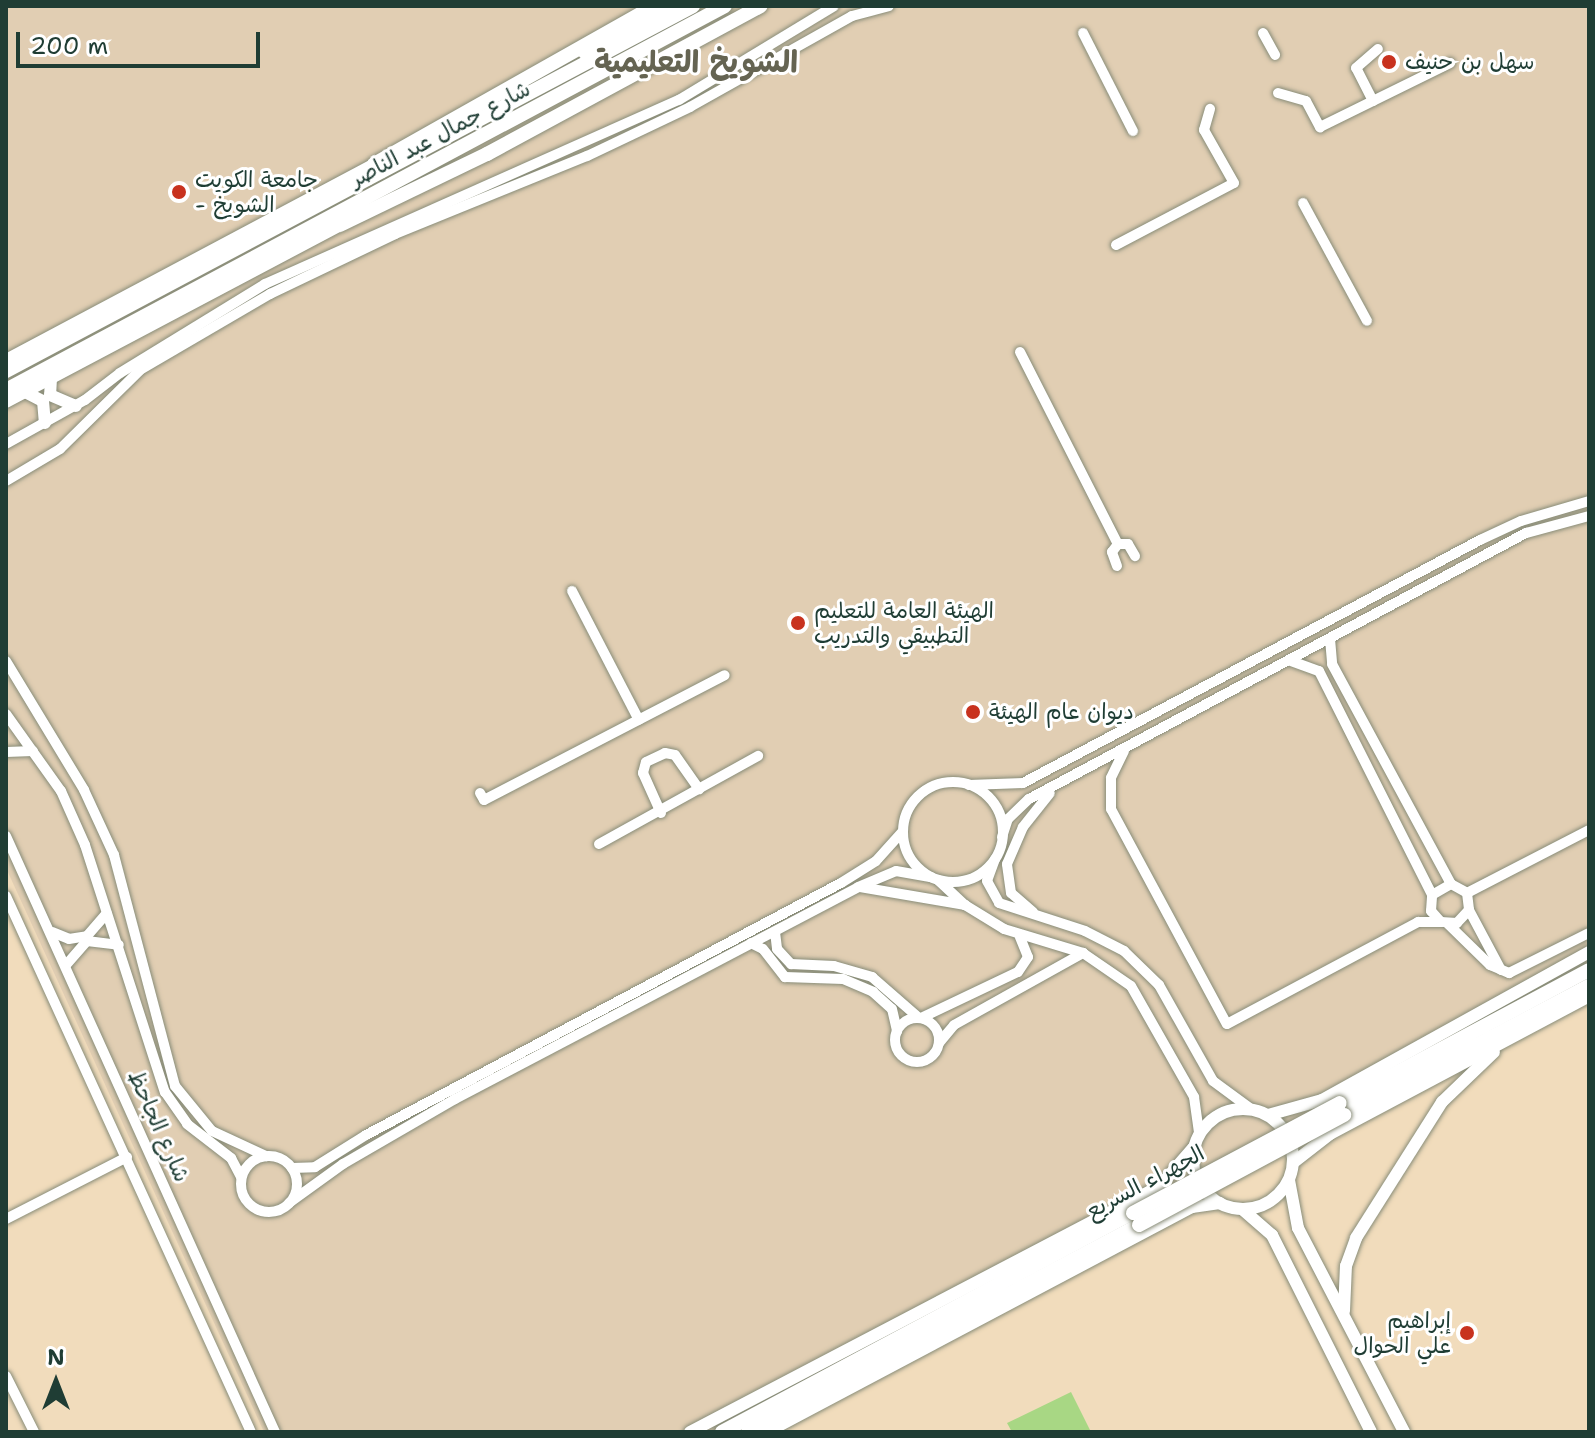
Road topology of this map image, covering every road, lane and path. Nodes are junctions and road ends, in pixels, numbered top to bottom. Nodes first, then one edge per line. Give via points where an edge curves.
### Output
1 (654, 6) edge
2 (673, 6) edge
3 (693, 6) edge
4 (725, 6) edge
5 (749, 6) edge
6 (761, 6) edge
7 (834, 6) edge
8 (889, 6) edge
9 (1083, 33) dead end
10 (1263, 33) dead end
11 (1378, 49) dead end
12 (1275, 55) dead end
13 (1450, 63) dead end
14 (1278, 93) dead end
15 (1373, 101) junction
16 (1210, 109) dead end
17 (1133, 131) dead end
18 (374, 164) junction
19 (1303, 203) dead end
20 (432, 214) junction
21 (406, 224) junction
22 (340, 225) junction
23 (1116, 245) dead end
24 (1367, 321) dead end
25 (1020, 352) dead end
26 (6, 360) edge
27 (6, 371) edge
28 (51, 378) junction
29 (6, 390) edge
30 (25, 392) junction
31 (6, 402) edge
32 (76, 406) junction
33 (45, 423) junction
34 (6, 444) edge
35 (6, 481) edge
36 (1589, 501) edge
37 (1589, 516) edge
38 (1568, 519) junction
39 (1521, 521) junction
40 (1589, 523) edge
41 (1493, 533) junction
42 (1526, 533) junction
43 (1118, 544) junction
44 (1500, 547) junction
45 (1135, 556) dead end
46 (1117, 566) dead end
47 (572, 591) dead end
48 (1330, 639) junction
49 (6, 661) edge
50 (1289, 661) junction
51 (725, 675) dead end
52 (1342, 684) junction
53 (1329, 691) junction
54 (6, 714) edge
55 (639, 720) junction
56 (1121, 729) junction
57 (19, 732) junction
58 (6, 745) edge
59 (1128, 747) junction
60 (33, 751) junction
61 (6, 752) edge
62 (758, 756) dead end
63 (969, 785) junction
64 (1057, 786) junction
65 (699, 789) junction
66 (480, 793) dead end
67 (661, 813) junction
68 (1589, 830) edge
69 (902, 832) junction
70 (6, 836) edge
71 (1002, 837) junction
72 (107, 840) junction
73 (599, 844) dead end
74 (85, 845) junction
75 (114, 855) junction
76 (995, 859) junction
77 (91, 863) junction
78 (934, 878) junction
79 (1451, 884) junction
80 (858, 887) junction
81 (1467, 893) junction
82 (6, 896) edge
83 (1431, 899) junction
84 (965, 905) junction
85 (1469, 910) junction
86 (107, 913) junction
87 (1418, 922) junction
88 (1062, 923) junction
89 (1445, 923) junction
90 (769, 930) junction
91 (52, 932) junction
92 (1589, 933) edge
93 (1020, 937) junction
94 (751, 943) junction
95 (119, 945) junction
96 (1589, 952) edge
97 (1083, 953) junction
98 (66, 965) junction
99 (1501, 970) junction
100 (1589, 970) edge
101 (1589, 986) edge
102 (1589, 996) edge
103 (1168, 999) junction
104 (1148, 1009) junction
105 (597, 1011) junction
106 (920, 1018) junction
107 (603, 1021) junction
108 (897, 1031) junction
109 (1504, 1041) junction
110 (939, 1043) junction
111 (126, 1103) junction
112 (1251, 1109) junction
113 (103, 1111) junction
114 (1268, 1115) junction
115 (1197, 1140) junction
116 (266, 1156) junction
117 (127, 1157) junction
118 (1294, 1162) junction
119 (292, 1168) junction
120 (241, 1177) junction
121 (1289, 1180) junction
122 (289, 1203) junction
123 (1220, 1203) junction
124 (1242, 1209) junction
125 (6, 1219) edge
126 (1304, 1238) junction
127 (1289, 1265) junction
128 (1344, 1311) junction
129 (6, 1376) edge
130 (34, 1432) edge
131 (251, 1432) edge
132 (275, 1432) edge
133 (690, 1432) edge
134 (722, 1432) edge
135 (748, 1432) edge
136 (767, 1432) edge
137 (1371, 1432) edge
138 (1404, 1432) edge

1 - 18 highway
2 - 18 main road
3 - 27 highway, شارع جمال عبد الناصر
4 - 29 highway, شارع جمال عبد الناصر
5 - 22 main road
6 - 22 highway via 487,154
7 - 20 street via 679,100
8 - 20 street via 852,16 587,156
9 - 17 street
10 - 12 street
11 - 15 street via 1356,68
13 - 15 street
14 - 15 street via 1306,101 1320,127
16 - 23 street via 1204,130 1234,183
18 - 26 main road
19 - 24 street
20 - 21 street
21 - 32 street via 211,315
21 - 35 street via 140,370 60,449
22 - 28 main road
25 - 43 street
28 - 30 main road
28 - 32 main road via 50,395
30 - 31 main road
30 - 33 main road via 43,401
32 - 33 street
33 - 34 street
36 - 39 street
37 - 38 street
38 - 40 street
38 - 42 street
39 - 41 street
39 - 42 street
41 - 44 street
41 - 56 street
42 - 44 street
43 - 45 street via 1128,544
43 - 46 street via 1112,552
44 - 48 street
47 - 55 street
48 - 50 street
48 - 52 street via 1332,664
49 - 72 street via 84,790
50 - 53 street via 1313,666
50 - 59 street
51 - 55 street
52 - 53 street
52 - 79 street
53 - 83 street
54 - 57 street
55 - 66 street via 551,760 484,800
56 - 59 street
56 - 63 street via 1023,783
57 - 58 street
57 - 60 street
59 - 64 street
59 - 87 street via 1111,778 1111,809 1227,1024
60 - 61 street
60 - 74 street via 61,791
62 - 65 street
63 - 69 street via 946,782 919,795
63 - 71 street via 995,805
64 - 71 street via 1017,809
64 - 88 street via 1023,827 1007,864 1006,882 1025,909
65 - 67 street
65 - 67 street via 675,755 665,753 646,762 643,773
67 - 73 street
68 - 81 street
69 - 78 street via 911,859
69 - 90 street via 866,869
70 - 91 street, شارع الجاحظ
71 - 76 street
72 - 74 street via 95,849
72 - 75 street
74 - 77 street
75 - 77 street via 103,854
75 - 116 street via 175,1086 212,1131
76 - 78 street via 970,879
76 - 88 street via 987,881 999,903
77 - 86 street
78 - 80 street via 896,871
78 - 84 street
79 - 81 street
79 - 83 street
80 - 84 street
80 - 90 street
81 - 85 street
82 - 113 street, شارع الجاحظ
83 - 87 street
83 - 89 street
84 - 93 street
85 - 89 street
85 - 99 street
86 - 91 street via 87,936 69,939
86 - 95 street
87 - 89 street
88 - 103 street via 1124,951
89 - 99 street
90 - 94 street
90 - 105 street
90 - 106 street via 791,964 834,966 872,977
91 - 98 street, شارع الجاحظ
92 - 99 street via 1522,969
93 - 97 street
93 - 106 street via 1028,957 1018,972
94 - 107 street
94 - 108 street via 763,949 785,977 843,979 873,992 892,1009
95 - 98 street via 87,941
95 - 120 street via 165,1092 187,1124 231,1158
96 - 114 main road via 1322,1100
97 - 104 street via 1110,967
97 - 110 street via 954,1025
98 - 111 street, شارع الجاحظ
100 - 134 highway, الجهراء السريع, bridge
101 - 135 highway, الجهراء السريع, bridge
102 - 109 main road
103 - 104 street
103 - 112 street via 1213,1081
104 - 115 street via 1198,1107
105 - 107 street
105 - 119 street via 315,1167
106 - 108 street
106 - 110 street via 937,1030
107 - 122 street via 372,1146
108 - 110 street via 899,1052 910,1061 926,1060
109 - 118 main road via 1330,1134
109 - 128 main road via 1442,1102 1356,1238 1346,1266
111 - 113 street via 117,1113
111 - 132 street, شارع الجاحظ
112 - 114 main road
112 - 115 main road via 1225,1112
113 - 117 street, شارع الجاحظ
114 - 118 main road via 1288,1135
115 - 123 main road via 1195,1175
115 - 133 main road, الجهراء السريع via 1160,1186
116 - 119 street
116 - 120 street via 248,1165
117 - 125 street
117 - 131 street, شارع الجاحظ
118 - 121 main road
119 - 122 street via 297,1186
120 - 122 street via 242,1193 257,1209 272,1212
121 - 124 main road via 1270,1201
121 - 126 main road via 1294,1219
123 - 124 main road
123 - 136 main road, الجهراء السريع via 1192,1207
124 - 127 main road via 1265,1225
126 - 127 main road via 1293,1234 1287,1239
126 - 128 main road
127 - 137 main road
128 - 138 main road
129 - 130 street

